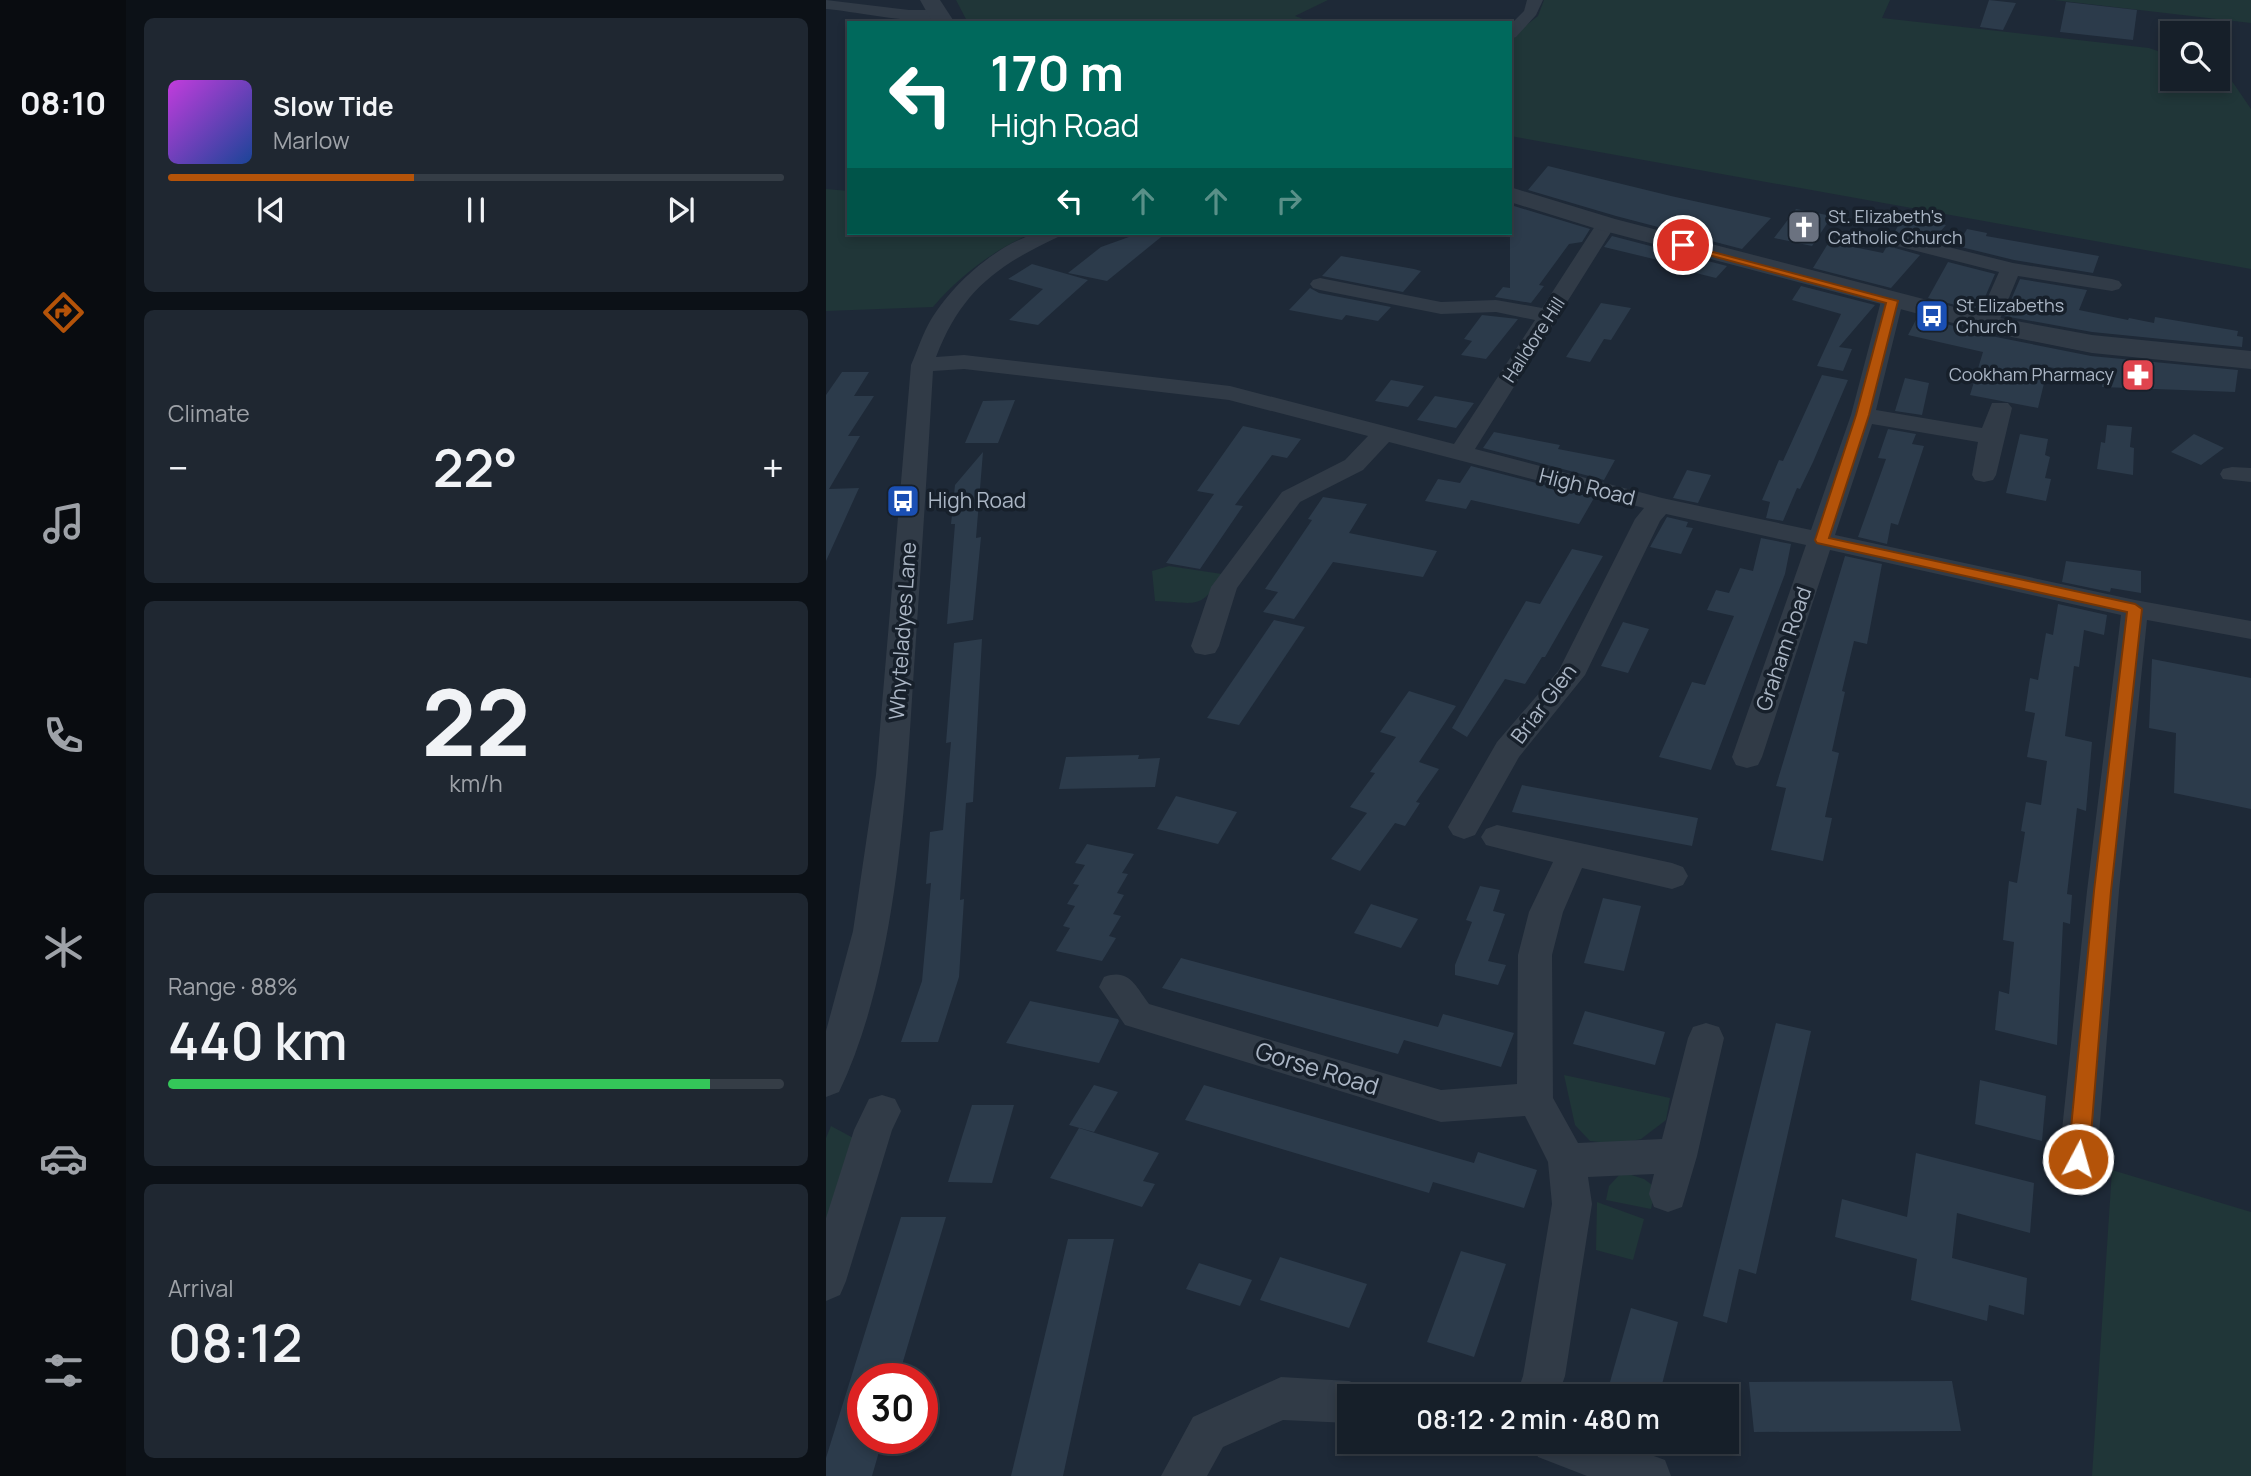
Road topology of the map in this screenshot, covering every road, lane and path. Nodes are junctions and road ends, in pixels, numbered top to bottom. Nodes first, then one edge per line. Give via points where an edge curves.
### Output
1 (1535, 0) edge
2 (826, 4) edge
3 (937, 12) edge
4 (1512, 32) edge
5 (1512, 195) edge
6 (1606, 224) junction
7 (1047, 235) edge
8 (1904, 242) dead end
9 (2011, 269) junction
10 (1320, 284) dead end
11 (2112, 285) dead end
12 (1892, 301) junction
13 (1550, 316) junction
14 (1987, 324) junction
15 (2251, 360) edge
16 (922, 365) junction
17 (2000, 408) dead end
18 (1863, 415) junction
19 (1385, 432) junction
20 (1991, 437) junction
21 (1460, 454) junction
22 (1984, 475) dead end
23 (1660, 505) junction
24 (1822, 540) junction
25 (2135, 609) junction
26 (2251, 630) edge
27 (1205, 646) dead end
28 (1747, 757) dead end
29 (1464, 827) dead end
30 (1497, 837) dead end
31 (1572, 854) junction
32 (1672, 876) dead end
33 (1116, 987) dead end
34 (1706, 1038) dead end
35 (826, 1081) edge
36 (1535, 1099) junction
37 (882, 1111) dead end
38 (1678, 1156) junction
39 (2078, 1159) dead end
40 (1567, 1161) junction
41 (1668, 1194) dead end
42 (826, 1281) edge
43 (1541, 1384) edge
44 (1337, 1401) edge
45 (1587, 1454) edge
46 (1183, 1476) edge
47 (1648, 1476) edge

1 - 4 street via 1531,12
2 - 3 street via 900,15
5 - 6 street
6 - 12 street
6 - 13 street, Halldore Hill
7 - 16 street, Whyteladyes Lane via 970,283 939,324
8 - 9 street
9 - 11 street
9 - 14 street
10 - 13 street via 1441,308 1496,306
12 - 14 street
12 - 18 street, Graham Road
13 - 21 street, Halldore Hill
14 - 15 street via 2092,344
16 - 19 street, High Road via 964,362 1230,393
16 - 35 street, Whyteladyes Lane via 892,784 874,912 840,1046
17 - 20 street
18 - 20 street
18 - 24 street, Graham Road
19 - 21 street, High Road
19 - 27 street via 1354,465 1291,497 1224,587
20 - 22 street
21 - 23 street, High Road
23 - 24 street, High Road
23 - 29 street, Briar Glen via 1648,519 1571,675 1508,750
24 - 25 street, High Road
24 - 28 street, Graham Road
25 - 26 street, High Road
25 - 39 street
30 - 31 street
31 - 32 street
31 - 36 street via 1546,912 1535,955
33 - 36 street, Gorse Road via 1138,1015 1441,1106
34 - 38 street
36 - 40 street
37 - 42 street
38 - 40 street
38 - 41 street
40 - 43 street via 1572,1204
44 - 46 street via 1281,1398 1209,1432
45 - 47 street

